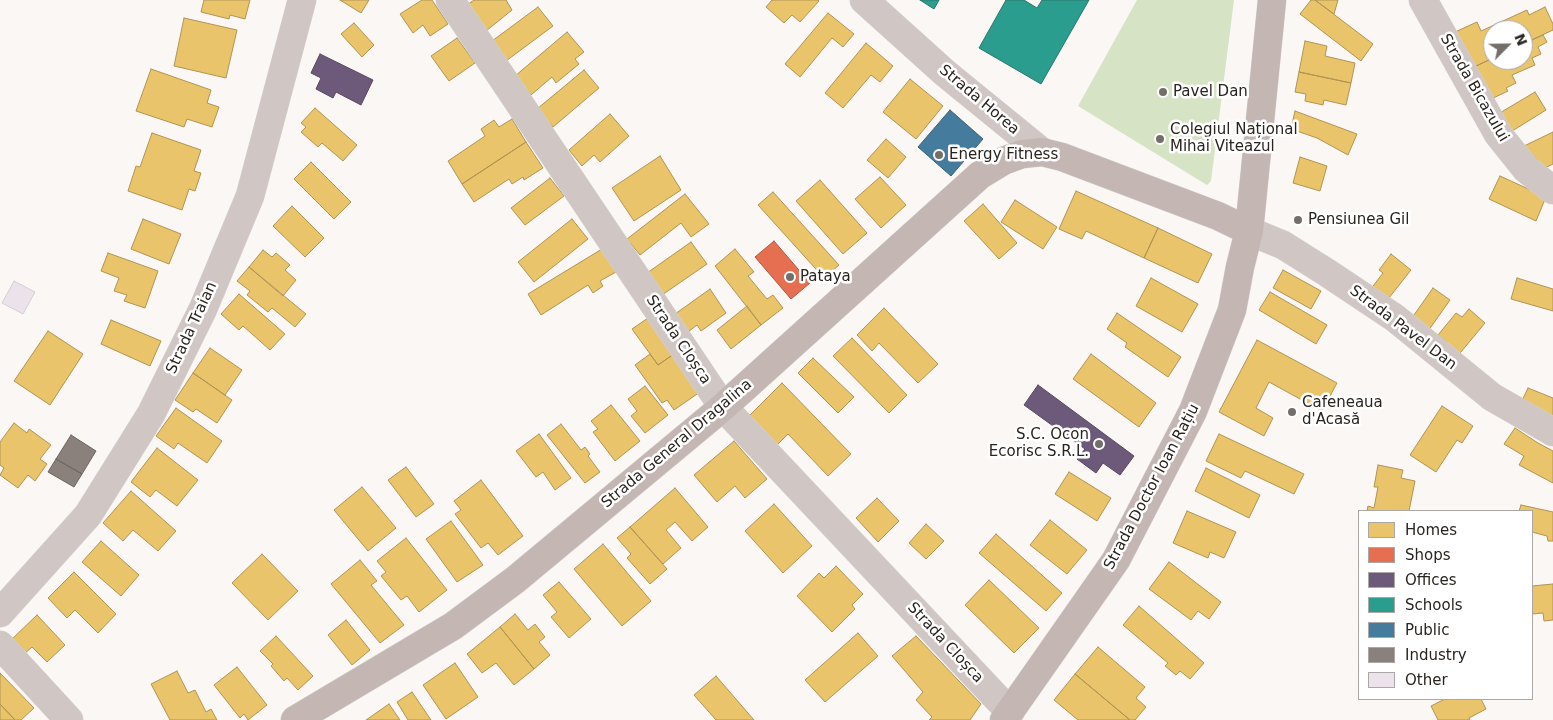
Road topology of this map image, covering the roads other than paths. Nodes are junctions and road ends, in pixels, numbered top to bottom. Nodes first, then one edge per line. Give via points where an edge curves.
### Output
1 (302, 0) edge
2 (450, 0) edge
3 (864, 0) edge
4 (1272, 0) edge
5 (1424, 0) edge
6 (1042, 152) junction
7 (1553, 190) edge
8 (1249, 231) junction
9 (723, 407) junction
10 (1553, 432) edge
11 (0, 614) edge
12 (0, 645) edge
13 (68, 711) edge
14 (1007, 716) edge
15 (295, 720) edge

1 - 11 street, Strada Traian via 250,196 203,308 151,414 88,515
2 - 9 street, Strada Cloșca
3 - 6 street, Strada Horea
4 - 8 main road, Strada Doctor Ioan Rațiu
5 - 7 street, Strada Bicazului via 1498,134 1526,169
6 - 8 main road, Strada Horea via 1194,207
6 - 9 main road, Strada General Dragalina via 1022,154 1003,161 980,175
8 - 10 street, Strada Pavel Dan via 1283,245 1326,272 1395,318 1492,397
8 - 14 main road, Strada Doctor Ioan Rațiu via 1232,310 1193,411 1116,560
9 - 14 street, Strada Cloșca
9 - 15 main road, Strada General Dragalina via 515,580 461,620
12 - 13 street

